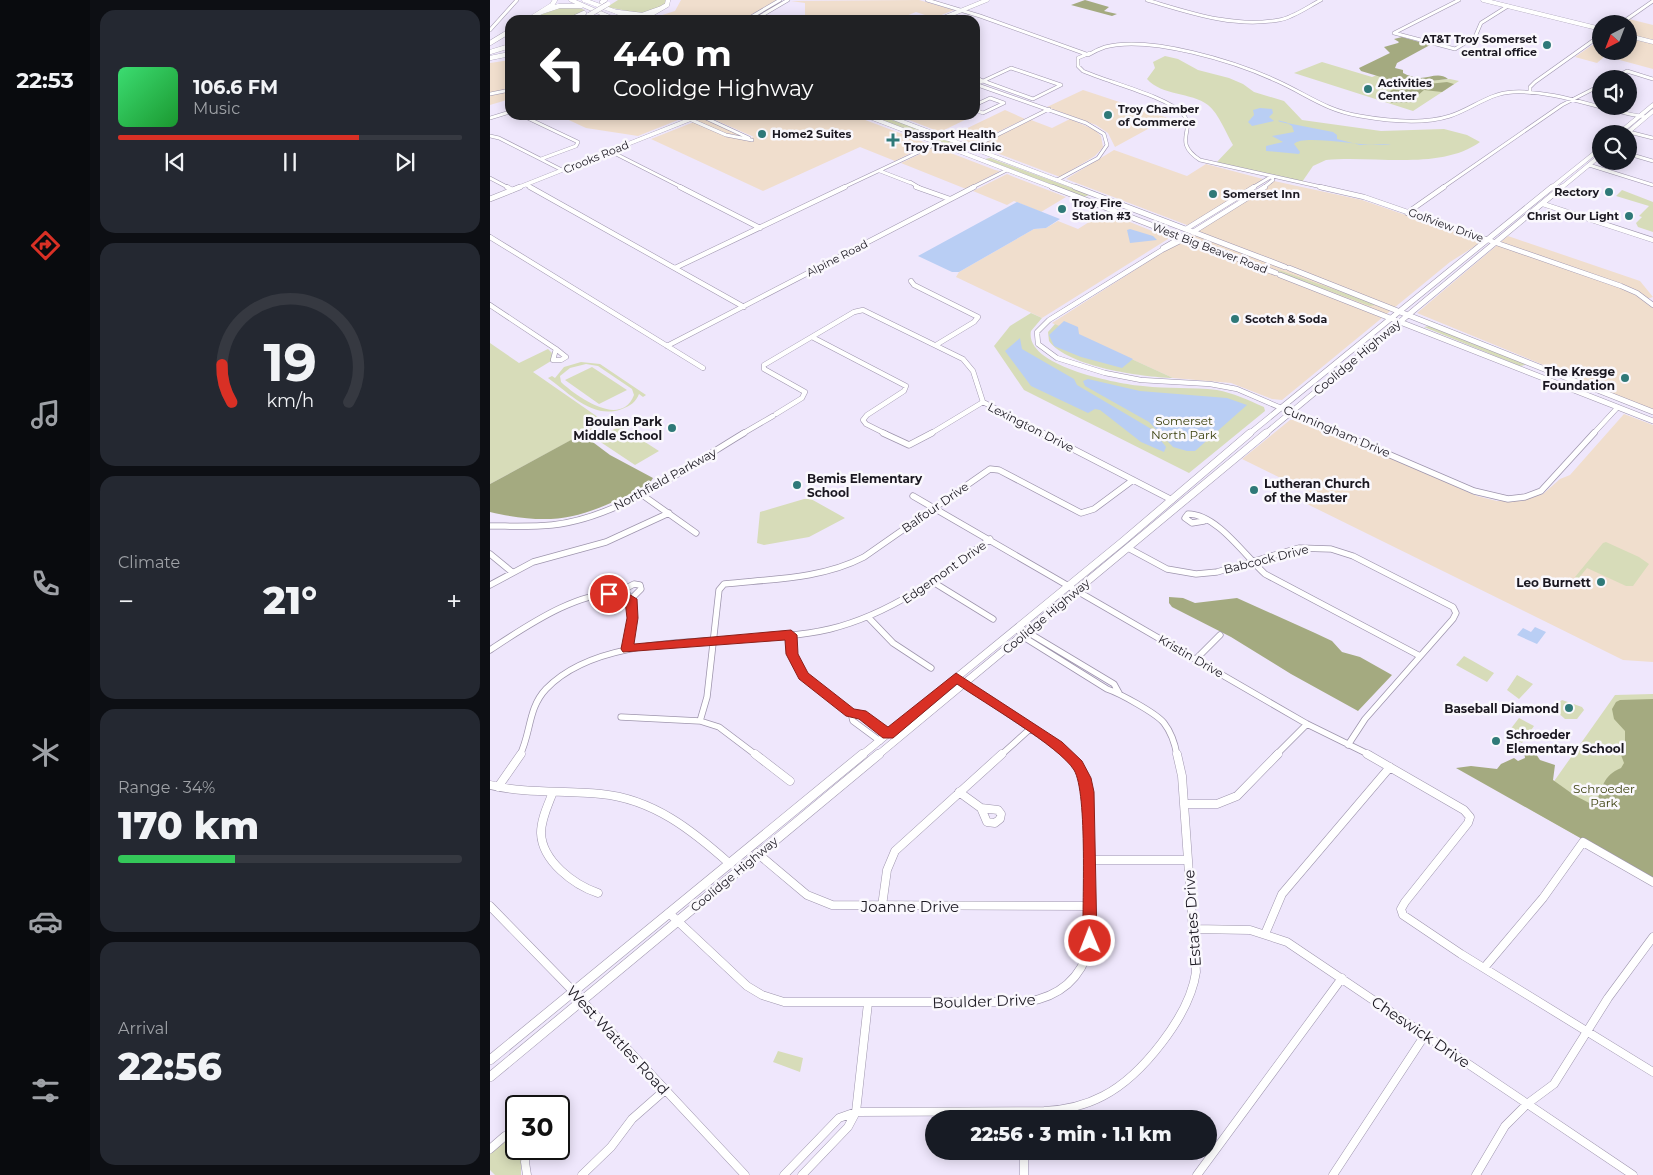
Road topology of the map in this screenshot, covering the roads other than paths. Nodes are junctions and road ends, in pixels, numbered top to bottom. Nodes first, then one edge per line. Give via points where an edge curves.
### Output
1 (517, 0) edge
2 (555, 0) edge
3 (571, 0) edge
4 (584, 0) edge
5 (614, 0) edge
6 (668, 0) edge
7 (780, 0) edge
8 (788, 0) edge
9 (927, 0) edge
10 (933, 0) edge
11 (987, 0) edge
12 (1147, 0) edge
13 (1321, 0) edge
14 (1459, 0) edge
15 (1483, 0) edge
16 (1653, 1) edge
17 (605, 2) edge
18 (772, 5) junction
19 (581, 6) junction
20 (1508, 6) junction
21 (776, 7) junction
22 (662, 8) junction
23 (964, 9) junction
24 (764, 10) junction
25 (770, 11) junction
26 (541, 12) junction
27 (617, 12) junction
28 (536, 15) edge
29 (580, 15) edge
30 (589, 15) edge
31 (603, 15) edge
32 (620, 15) edge
33 (650, 15) edge
34 (755, 15) edge
35 (763, 15) edge
36 (950, 15) edge
37 (1633, 15) edge
38 (1592, 27) edge
39 (490, 30) edge
40 (505, 34) edge
41 (1638, 38) edge
42 (1592, 41) edge
43 (1653, 42) edge
44 (490, 43) edge
45 (505, 44) edge
46 (490, 48) edge
47 (505, 48) edge
48 (490, 52) edge
49 (1089, 53) junction
50 (505, 55) edge
51 (490, 58) edge
52 (1637, 75) edge
53 (1653, 79) edge
54 (980, 80) edge
55 (980, 83) edge
56 (980, 83) edge
57 (1592, 89) edge
58 (505, 91) edge
59 (1530, 92) junction
60 (490, 94) edge
61 (1007, 95) junction
62 (996, 100) junction
63 (1572, 100) junction
64 (980, 103) edge
65 (1592, 104) edge
66 (1653, 104) edge
67 (1048, 110) junction
68 (1653, 111) edge
69 (980, 112) edge
70 (505, 113) edge
71 (1636, 115) edge
72 (1640, 116) junction
73 (1649, 116) edge
74 (490, 118) edge
75 (532, 120) edge
76 (688, 120) edge
77 (692, 120) edge
78 (711, 120) edge
79 (877, 120) edge
80 (897, 120) edge
81 (1629, 125) edge
82 (1637, 126) edge
83 (711, 128) junction
84 (729, 128) junction
85 (743, 135) junction
86 (1637, 135) edge
87 (490, 136) edge
88 (737, 138) junction
89 (1653, 138) edge
90 (938, 143) junction
91 (971, 148) junction
92 (610, 151) junction
93 (958, 151) junction
94 (993, 156) junction
95 (1592, 156) edge
96 (1637, 156) edge
97 (541, 159) junction
98 (980, 159) junction
99 (1653, 161) edge
100 (1592, 162) edge
101 (1589, 165) junction
102 (1230, 168) junction
103 (562, 170) junction
104 (1007, 170) junction
105 (880, 171) junction
106 (1571, 173) junction
107 (1576, 176) junction
108 (490, 178) edge
109 (1273, 178) junction
110 (1267, 179) junction
111 (1057, 180) junction
112 (526, 185) junction
113 (1653, 185) edge
114 (512, 190) junction
115 (1094, 194) junction
116 (490, 199) edge
117 (1082, 199) junction
118 (950, 200) junction
119 (1120, 204) junction
120 (1541, 205) junction
121 (1107, 208) junction
122 (1407, 213) junction
123 (1522, 218) junction
124 (760, 228) junction
125 (1186, 229) junction
126 (1170, 232) junction
127 (1193, 232) junction
128 (1182, 237) junction
129 (490, 238) edge
130 (1208, 238) junction
131 (1189, 240) junction
132 (1488, 240) junction
133 (1653, 240) edge
134 (1496, 243) junction
135 (1162, 250) junction
136 (1249, 253) junction
137 (1234, 257) junction
138 (1452, 267) junction
139 (675, 268) junction
140 (1287, 268) junction
141 (1460, 272) junction
142 (1276, 273) junction
143 (911, 281) dead end
144 (1419, 293) junction
145 (1428, 298) junction
146 (490, 304) edge
147 (1381, 304) junction
148 (1653, 304) edge
149 (744, 307) junction
150 (1369, 309) junction
151 (1398, 310) junction
152 (1408, 314) junction
153 (1390, 317) junction
154 (1400, 321) junction
155 (1432, 323) junction
156 (1418, 328) junction
157 (812, 337) junction
158 (1361, 341) junction
159 (936, 345) junction
160 (667, 346) junction
161 (1370, 346) junction
162 (556, 349) dead end
163 (1336, 361) junction
164 (1532, 364) junction
165 (703, 368) dead end
166 (1344, 368) junction
167 (1518, 368) junction
168 (1320, 374) junction
169 (1554, 374) junction
170 (1542, 378) junction
171 (1328, 380) junction
172 (1625, 401) junction
173 (983, 402) junction
174 (1281, 407) junction
175 (1618, 408) junction
176 (1293, 411) junction
177 (1653, 412) edge
178 (1653, 421) edge
179 (1196, 479) junction
180 (1133, 480) junction
181 (1202, 486) junction
182 (1180, 493) junction
183 (641, 494) junction
184 (913, 496) dead end
185 (1172, 500) junction
186 (1186, 500) junction
187 (934, 508) junction
188 (669, 513) junction
189 (1204, 521) dead end
190 (490, 526) edge
191 (696, 533) dead end
192 (990, 540) junction
193 (1122, 542) junction
194 (1128, 548) junction
195 (490, 554) edge
196 (1251, 562) junction
197 (512, 572) junction
198 (933, 582) junction
199 (1070, 585) junction
200 (490, 586) edge
201 (1078, 590) junction
202 (619, 592) junction
203 (630, 597) junction
204 (869, 618) junction
205 (993, 619) dead end
206 (1022, 632) junction
207 (791, 635) junction
208 (1220, 635) dead end
209 (714, 641) junction
210 (627, 649) junction
211 (490, 650) edge
212 (1420, 656) junction
213 (1196, 658) junction
214 (931, 668) dead end
215 (956, 678) junction
216 (964, 683) junction
217 (851, 713) junction
218 (621, 716) dead end
219 (700, 721) junction
220 (1307, 724) junction
221 (1031, 728) junction
222 (888, 734) junction
223 (880, 741) junction
224 (1348, 745) junction
225 (1390, 767) junction
226 (790, 781) dead end
227 (490, 785) edge
228 (498, 787) junction
229 (553, 792) junction
230 (959, 792) junction
231 (1184, 804) junction
232 (981, 808) dead end
233 (750, 847) junction
234 (758, 854) junction
235 (1089, 860) junction
236 (1188, 860) junction
237 (730, 864) junction
238 (1653, 882) edge
239 (598, 892) dead end
240 (490, 906) edge
241 (882, 906) junction
242 (1090, 906) junction
243 (669, 913) junction
244 (677, 921) junction
245 (1194, 929) junction
246 (1266, 934) junction
247 (1653, 937) edge
248 (1484, 968) junction
249 (1342, 978) junction
250 (574, 992) junction
251 (580, 1001) junction
252 (868, 1004) junction
253 (1587, 1031) junction
254 (1425, 1035) junction
255 (490, 1060) edge
256 (1653, 1072) edge
257 (490, 1077) edge
258 (665, 1090) junction
259 (1527, 1104) junction
260 (1060, 1110) edge
261 (856, 1112) junction
262 (925, 1113) edge
263 (505, 1137) edge
264 (490, 1148) edge
265 (525, 1160) edge
266 (1024, 1160) edge
267 (527, 1175) edge
268 (582, 1175) edge
269 (744, 1175) edge
270 (784, 1175) edge
271 (802, 1175) edge
272 (1024, 1175) edge
273 (1197, 1175) edge
274 (1333, 1175) edge
275 (1476, 1175) edge
276 (1633, 1175) edge

1 - 39 street
2 - 26 highway
3 - 19 main road
4 - 27 main road
5 - 17 highway
6 - 22 highway
7 - 18 street
8 - 21 street
9 - 23 street
10 - 23 street
11 - 23 main road
12 - 13 street via 1213,20 1236,22 1281,20
14 - 20 street via 1394,33 1457,49 1475,37 1480,24
15 - 20 main road
16 - 37 street
17 - 29 highway
17 - 30 highway, bridge
18 - 21 street
18 - 24 street
19 - 26 highway via 559,6
19 - 31 main road
20 - 38 main road
21 - 25 street
22 - 27 highway via 642,15
22 - 33 highway
23 - 36 main road
23 - 49 street
24 - 25 street
24 - 34 street
25 - 35 street
26 - 28 highway
27 - 32 main road
40 - 44 highway
41 - 43 main road
42 - 59 street via 1535,82
45 - 46 highway
47 - 48 highway
49 - 59 street via 1129,44 1169,47 1268,78 1333,110 1364,116 1433,121 1490,96
49 - 102 street, Golfview Drive via 1078,62 1083,71 1178,110 1185,118 1186,151 1200,160
50 - 51 highway
52 - 53 street
54 - 55 street via 1011,68 1061,85 1033,99
56 - 61 street
57 - 63 street
58 - 60 street
59 - 63 street
61 - 62 street
61 - 67 street
62 - 64 street via 990,98
62 - 69 street via 1004,103
63 - 65 street
63 - 72 street
63 - 122 street
66 - 72 main road
67 - 91 street
67 - 111 street via 1094,126 1107,140 1106,149 1098,158
68 - 73 main road
70 - 74 street
71 - 72 street
72 - 73 street
72 - 81 main road
73 - 82 main road
75 - 97 street via 578,142 576,146
76 - 92 main road, Crooks Road
77 - 83 street
78 - 84 street
79 - 90 main road, West Big Beaver Road
80 - 91 main road, West Big Beaver Road
83 - 84 street via 721,131
83 - 88 street
84 - 85 street
85 - 88 street
85 - 88 street via 752,140
86 - 89 street
87 - 97 street
90 - 93 main road, West Big Beaver Road
90 - 105 street
91 - 93 main road
91 - 94 main road, West Big Beaver Road
92 - 103 main road, Crooks Road
92 - 124 street
93 - 98 main road, West Big Beaver Road
94 - 98 main road
94 - 111 main road, West Big Beaver Road
95 - 106 main road, Coolidge Highway
96 - 99 street
97 - 103 street
98 - 104 main road, West Big Beaver Road
100 - 101 main road, Coolidge Highway
101 - 107 main road, Coolidge Highway
101 - 113 street
102 - 109 street, Golfview Drive
102 - 110 street, Golfview Drive
103 - 112 main road, Crooks Road
104 - 117 main road, West Big Beaver Road
104 - 118 street, Alpine Road
105 - 118 street
105 - 124 street
106 - 107 main road
106 - 123 main road, Coolidge Highway
107 - 120 main road, Coolidge Highway
108 - 114 street
109 - 110 street
109 - 122 street, Golfview Drive via 1364,197
109 - 127 street via 1263,189
110 - 125 street
111 - 115 main road, West Big Beaver Road
112 - 114 main road, Crooks Road
112 - 139 street
114 - 116 main road, Crooks Road
115 - 117 main road
115 - 119 main road, West Big Beaver Road
117 - 121 main road, West Big Beaver Road
118 - 149 street, Alpine Road
119 - 121 main road
119 - 125 main road, West Big Beaver Road
120 - 123 main road, Coolidge Highway
120 - 133 street
121 - 126 main road, West Big Beaver Road
122 - 132 street, Golfview Drive
123 - 132 main road, Coolidge Highway
123 - 134 main road, Coolidge Highway
124 - 139 street
125 - 127 main road, West Big Beaver Road
126 - 127 main road
126 - 128 main road, West Big Beaver Road
127 - 130 main road, West Big Beaver Road
128 - 130 main road
128 - 131 main road, West Big Beaver Road
128 - 135 street
129 - 160 street
130 - 136 main road, West Big Beaver Road
131 - 135 street
131 - 137 main road, West Big Beaver Road
132 - 134 street, Golfview Drive
132 - 138 main road, Coolidge Highway
134 - 141 main road, Coolidge Highway
134 - 148 street, Golfview Drive via 1626,288
135 - 174 street, Cunningham Drive via 1049,320 1038,329 1036,341 1044,350 1081,366 1144,380 1227,386
136 - 137 main road
136 - 140 main road, West Big Beaver Road
137 - 142 main road, West Big Beaver Road
138 - 141 main road
138 - 144 main road, Coolidge Highway
139 - 149 street
140 - 142 main road
140 - 147 main road, West Big Beaver Road
141 - 145 main road, Coolidge Highway
142 - 150 main road, West Big Beaver Road
143 - 159 street via 977,316 974,322
144 - 145 main road
144 - 151 main road, Coolidge Highway
145 - 152 main road, Coolidge Highway
146 - 162 street
147 - 150 main road
147 - 151 main road, West Big Beaver Road
149 - 160 street, Alpine Road
150 - 153 main road, West Big Beaver Road
151 - 152 main road, West Big Beaver Road
151 - 153 main road, Coolidge Highway
152 - 154 main road, Coolidge Highway
152 - 155 main road, West Big Beaver Road
153 - 154 main road, West Big Beaver Road
153 - 158 main road, Coolidge Highway
154 - 156 main road, West Big Beaver Road
154 - 161 main road, Coolidge Highway
155 - 156 main road via 1422,323
155 - 164 main road, West Big Beaver Road
156 - 167 main road, West Big Beaver Road
157 - 159 street, Lexington Drive via 858,310 869,312
157 - 173 street via 906,386 904,391 866,415 864,420 866,424 909,445
157 - 183 street, Northfield Parkway via 764,366 805,392 802,398
158 - 161 main road
158 - 163 main road, Coolidge Highway
159 - 173 street, Lexington Drive via 957,355 968,365
160 - 165 street
161 - 166 main road, Coolidge Highway
163 - 166 main road
163 - 168 main road, Coolidge Highway
164 - 167 main road via 1529,368
164 - 169 main road, West Big Beaver Road
166 - 171 main road, Coolidge Highway
167 - 170 main road, West Big Beaver Road
168 - 171 main road
168 - 174 main road, Coolidge Highway
169 - 170 main road via 1545,374
169 - 172 main road, West Big Beaver Road
170 - 175 main road, West Big Beaver Road
171 - 176 main road, Coolidge Highway
172 - 175 main road via 1616,403
172 - 177 main road, West Big Beaver Road
173 - 180 street, Lexington Drive
174 - 176 street, Cunningham Drive
174 - 179 main road, Coolidge Highway
175 - 176 street, Cunningham Drive via 1545,487 1531,496 1514,499 1474,492
175 - 178 main road, West Big Beaver Road
176 - 181 main road, Coolidge Highway
179 - 181 main road via 1196,484
179 - 182 main road, Coolidge Highway
180 - 185 street, Lexington Drive
180 - 187 street, Balfour Drive via 1091,511 1081,513 999,470 990,469
181 - 186 main road, Coolidge Highway
182 - 185 main road, Coolidge Highway
182 - 186 main road
183 - 188 street
183 - 190 street, Northfield Parkway via 607,510 571,521 536,526
184 - 187 street, Kristin Drive
185 - 193 main road, Coolidge Highway
186 - 194 main road, Coolidge Highway
187 - 192 street, Kristin Drive
187 - 209 street, Balfour Drive via 864,557 836,570 724,584 719,590
188 - 191 street
188 - 197 street via 616,538 538,559
189 - 196 street via 1228,534
192 - 198 street, Edgemont Drive
192 - 199 street, Kristin Drive
193 - 194 main road via 1122,546
193 - 199 main road, Coolidge Highway
194 - 196 street, Babcock Drive via 1167,569 1190,574 1210,574
194 - 201 main road, Coolidge Highway
195 - 197 street
196 - 212 street via 1270,577
196 - 212 street, Babcock Drive via 1299,548 1331,549 1447,603 1456,611 1453,619
197 - 200 street
198 - 204 street, Edgemont Drive via 901,603
198 - 205 street
199 - 201 street, Kristin Drive
199 - 206 main road, Coolidge Highway
201 - 206 main road, Coolidge Highway
201 - 213 street, Kristin Drive
202 - 203 street
202 - 203 street via 634,584 640,585 641,589
202 - 211 street via 550,613
203 - 210 street via 632,618
204 - 207 street, Edgemont Drive
204 - 214 street via 893,643
206 - 215 main road, Coolidge Highway
206 - 216 main road, Coolidge Highway
206 - 231 street, Estates Drive via 1107,690 1119,693 1163,722 1175,744
207 - 209 street, Edgemont Drive
207 - 217 street via 792,654 804,676
208 - 213 street
209 - 210 street, Edgemont Drive
209 - 219 street via 706,703
210 - 228 street, Edgemont Drive via 588,660 548,687 531,712 520,755
212 - 224 street via 1365,719
213 - 220 street, Kristin Drive
215 - 216 street, Boulder Drive
215 - 222 main road, Coolidge Highway
216 - 221 street, Boulder Drive
216 - 234 main road, Coolidge Highway
217 - 222 street via 862,715
217 - 223 street via 853,721
218 - 219 street
219 - 226 street via 726,731
220 - 224 street, Kristin Drive
220 - 231 street via 1237,796 1217,804
221 - 230 street
221 - 235 street, Boulder Drive via 1065,752 1083,774 1088,798
222 - 223 main road, Coolidge Highway
223 - 233 main road, Coolidge Highway
224 - 225 street, Kristin Drive
225 - 246 street via 1282,894
225 - 248 street, Kristin Drive via 1469,815 1468,823 1404,902 1401,911 1408,920
227 - 228 street
228 - 229 street
229 - 237 street via 611,795 651,805 683,824
229 - 239 street via 542,823 544,848 576,883
230 - 232 street
230 - 241 street via 895,852 887,870
231 - 236 street, Estates Drive
233 - 234 street, Joanne Drive
233 - 237 main road, Coolidge Highway
234 - 241 street, Joanne Drive via 807,895 821,902 841,906
234 - 244 main road, Coolidge Highway
235 - 236 street
235 - 242 street, Boulder Drive
236 - 245 street, Estates Drive
237 - 243 main road, Coolidge Highway
238 - 248 street via 1583,842
240 - 250 street, West Wattles Road
241 - 242 street, Joanne Drive
242 - 252 street, Boulder Drive via 1090,946 1084,965 1073,982 1051,997 1026,1002
243 - 244 street, Boulder Drive
243 - 250 main road, Coolidge Highway
244 - 251 main road, Coolidge Highway
244 - 252 street, Boulder Drive via 747,986 762,995 793,1003
245 - 246 street, Cheswick Drive
245 - 260 street, Estates Drive via 1196,967 1193,990 1185,1008 1115,1089 1085,1105
246 - 249 street, Cheswick Drive via 1303,952
247 - 253 street
248 - 253 street
249 - 254 street, Cheswick Drive
249 - 273 street
250 - 251 street, West Wattles Road
250 - 255 main road, Coolidge Highway
251 - 257 main road, Coolidge Highway
251 - 258 street, West Wattles Road
252 - 261 street
253 - 256 street
253 - 259 street via 1554,1084
254 - 259 street, Cheswick Drive
254 - 274 street
258 - 268 street via 632,1120 611,1147
258 - 269 street, West Wattles Road
259 - 275 street via 1505,1126
259 - 276 street, Cheswick Drive
261 - 262 street, Estates Drive
261 - 270 street, Estates Drive via 839,1118
261 - 271 street via 848,1127
263 - 264 street
265 - 267 street
266 - 272 street

